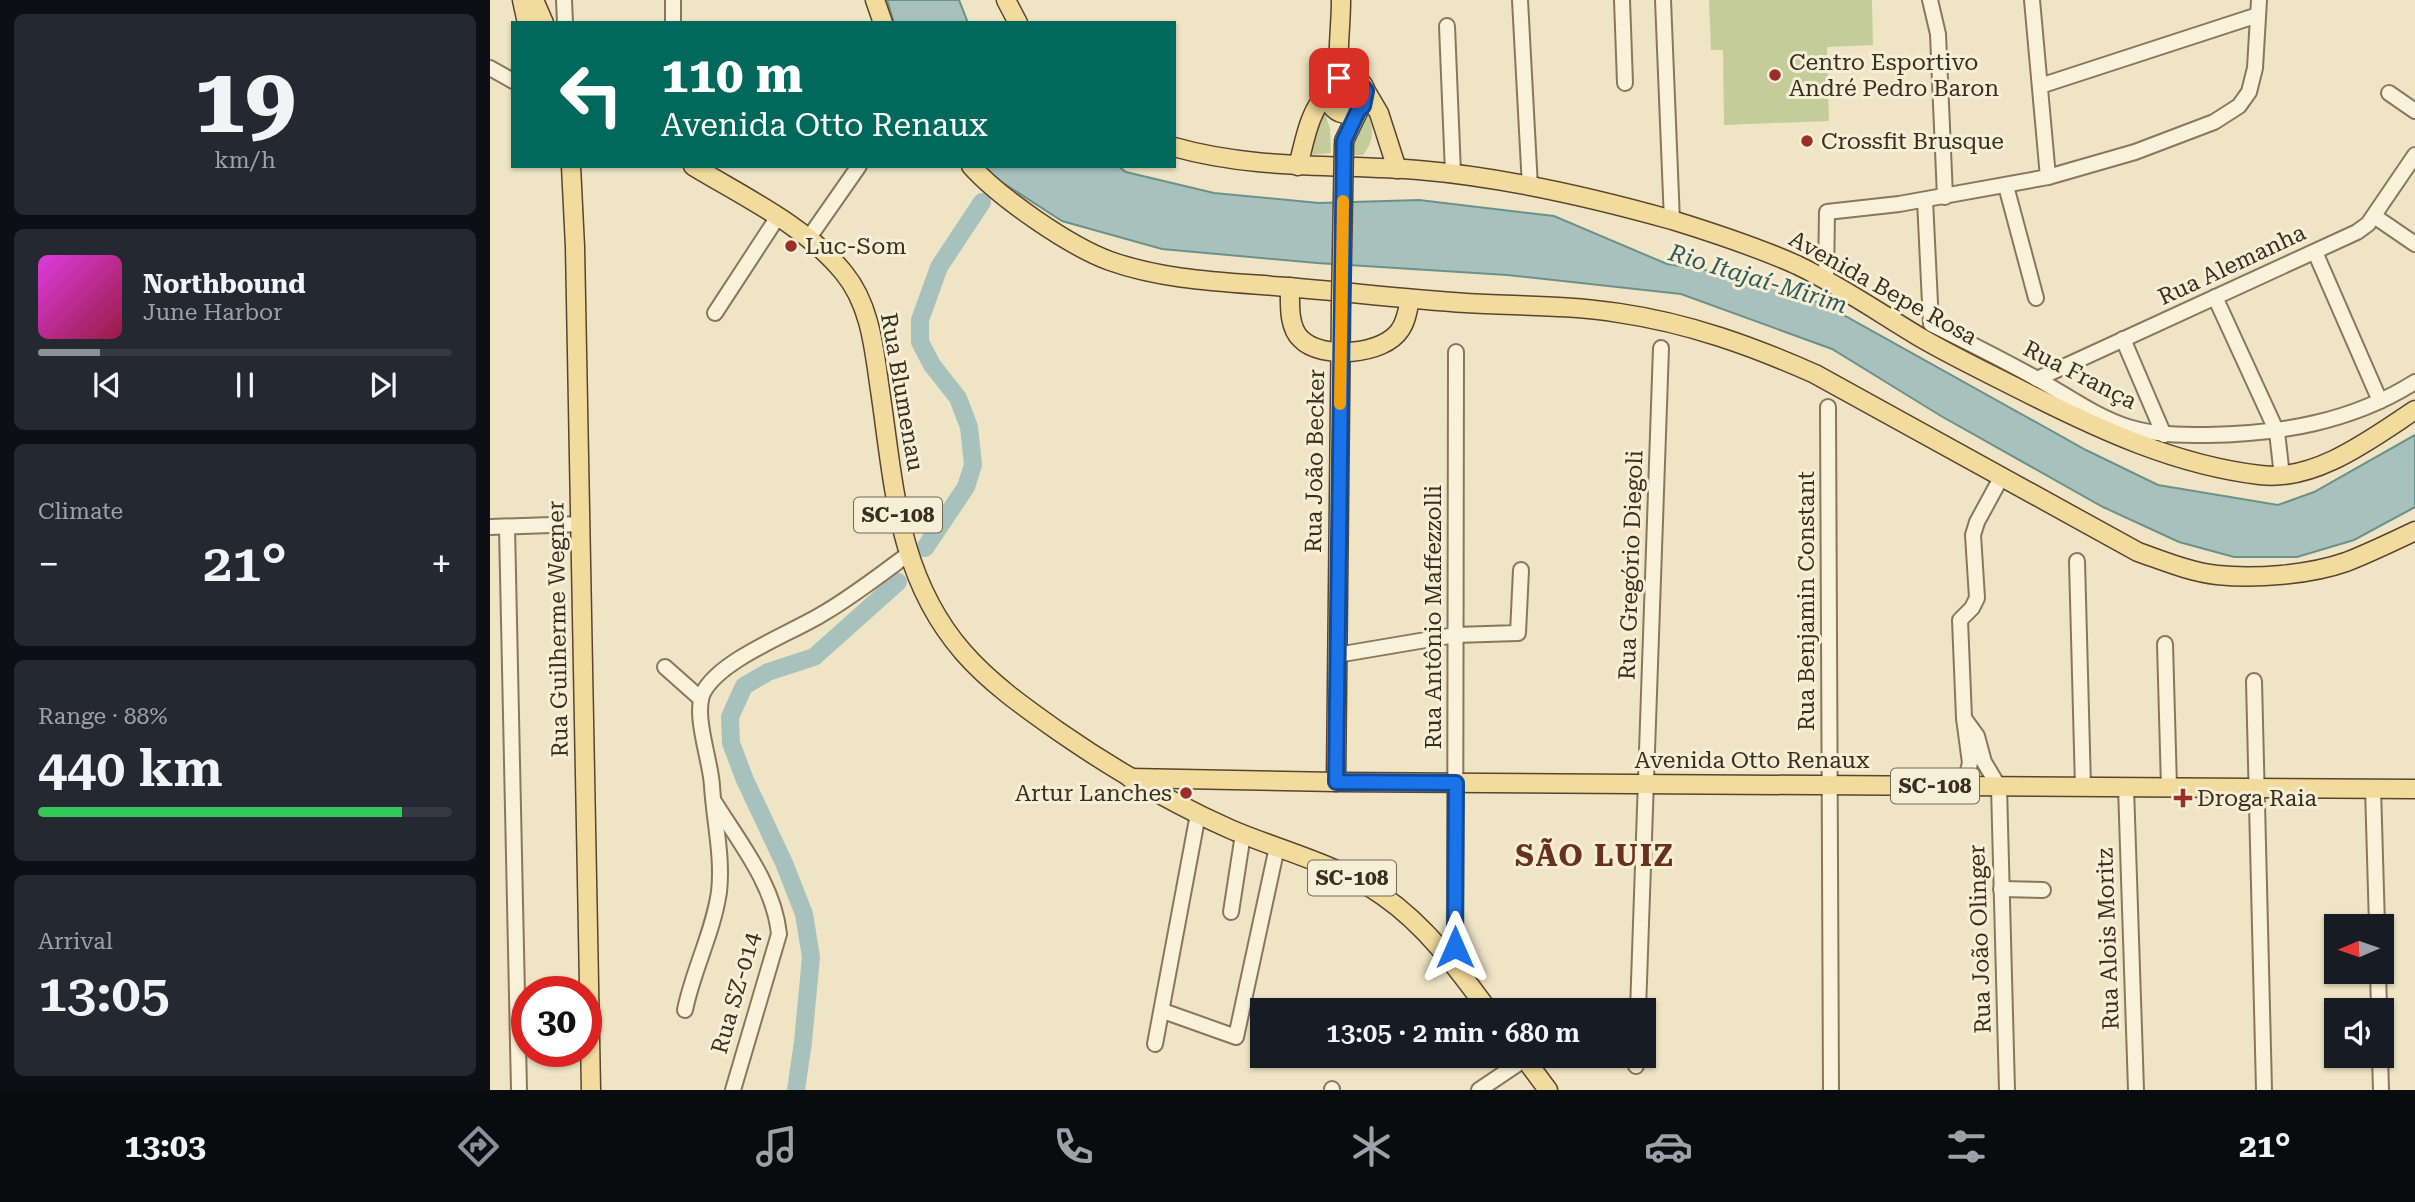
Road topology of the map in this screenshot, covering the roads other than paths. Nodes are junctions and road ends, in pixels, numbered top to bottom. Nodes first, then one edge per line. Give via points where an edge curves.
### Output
1 (522, 0) edge
2 (534, 0) edge
3 (564, 0) edge
4 (673, 0) edge
5 (875, 0) edge
6 (1006, 0) edge
7 (1341, 0) edge
8 (1520, 0) edge
9 (1622, 0) edge
10 (1663, 0) edge
11 (1930, 0) edge
12 (2032, 0) edge
13 (2259, 7) edge
14 (527, 21) edge
15 (543, 21) edge
16 (565, 21) edge
17 (673, 21) edge
18 (882, 21) edge
19 (1017, 21) edge
20 (1447, 26) dead end
21 (1625, 83) dead end
22 (1348, 85) junction
23 (2040, 86) junction
24 (2389, 93) dead end
25 (1358, 111) junction
26 (2415, 111) edge
27 (1337, 112) junction
28 (1344, 142) junction
29 (1176, 147) edge
30 (2415, 155) edge
31 (1298, 166) junction
32 (561, 168) edge
33 (571, 168) edge
34 (696, 168) edge
35 (858, 168) edge
36 (973, 168) edge
37 (1397, 169) junction
38 (1453, 173) junction
39 (2048, 177) junction
40 (2006, 186) junction
41 (1530, 187) junction
42 (568, 195) junction
43 (1945, 197) junction
44 (1925, 200) junction
45 (2374, 216) junction
46 (778, 218) junction
47 (1672, 220) junction
48 (808, 239) junction
49 (2415, 244) edge
50 (2315, 252) junction
51 (1826, 280) junction
52 (1290, 287) junction
53 (2215, 297) junction
54 (2036, 298) dead end
55 (1410, 299) junction
56 (715, 313) dead end
57 (2123, 339) junction
58 (1661, 348) dead end
59 (1340, 352) junction
60 (1456, 352) dead end
61 (2037, 379) junction
62 (2415, 382) edge
63 (2380, 401) junction
64 (1828, 407) dead end
65 (2415, 410) edge
66 (2277, 432) junction
67 (2164, 435) junction
68 (2002, 476) junction
69 (2282, 476) junction
70 (575, 524) junction
71 (490, 527) edge
72 (507, 527) junction
73 (2415, 531) edge
74 (908, 555) junction
75 (2077, 561) dead end
76 (1521, 570) dead end
77 (1455, 635) junction
78 (2165, 644) dead end
79 (1337, 655) junction
80 (665, 667) dead end
81 (2253, 681) dead end
82 (701, 699) junction
83 (1964, 718) junction
84 (1130, 778) junction
85 (1177, 779) junction
86 (1336, 782) junction
87 (1456, 783) junction
88 (1646, 784) junction
89 (1829, 785) junction
90 (1964, 786) junction
91 (1998, 787) junction
92 (2083, 787) junction
93 (2126, 787) junction
94 (2169, 787) junction
95 (2256, 788) junction
96 (2373, 789) junction
97 (2415, 789) edge
98 (713, 800) junction
99 (1176, 803) junction
100 (1198, 814) junction
101 (1242, 834) junction
102 (1277, 847) junction
103 (2001, 890) junction
104 (2043, 890) dead end
105 (582, 891) junction
106 (1231, 912) dead end
107 (2377, 914) edge
108 (1455, 967) junction
109 (579, 976) edge
110 (1479, 998) edge
111 (1638, 998) edge
112 (685, 1010) dead end
113 (1163, 1011) junction
114 (1155, 1044) dead end
115 (582, 1067) edge
116 (1508, 1068) edge
117 (1531, 1068) edge
118 (2380, 1068) edge
119 (585, 1085) edge
120 (519, 1090) edge
121 (733, 1090) edge
122 (1479, 1090) edge
123 (1548, 1090) edge
124 (1830, 1090) edge
125 (2007, 1090) edge
126 (2136, 1090) edge
127 (2264, 1090) edge
128 (2381, 1090) edge

1 - 14 main road
2 - 15 main road
3 - 16 street
4 - 17 street
5 - 18 main road
6 - 19 main road
7 - 22 main road
8 - 41 street
9 - 21 street
10 - 47 street
11 - 43 street via 1938,34
12 - 23 street
13 - 23 street
13 - 39 street via 2252,83 2245,100 2233,111 2135,152
20 - 38 street
22 - 25 main road, Rua João Becker via 1363,106
22 - 27 main road, Rua João Becker via 1330,103
22 - 31 main road via 1318,101
22 - 37 main road via 1379,113
23 - 39 street
24 - 26 street
25 - 27 main road
25 - 28 main road, Rua João Becker
27 - 28 main road, Rua João Becker
28 - 59 main road, Rua João Becker, bridge
29 - 31 main road, Avenida Bepe Rosa via 1229,160
30 - 45 street, Rua Alemanha
31 - 37 main road, Avenida Bepe Rosa
32 - 42 main road, Rua Guilherme Wegner
33 - 42 main road, Rua Guilherme Wegner
34 - 46 main road, Rua Blumenau / SC-108
35 - 48 street
36 - 52 main road via 1026,212 1109,260 1158,274
37 - 38 main road, Avenida Bepe Rosa
38 - 41 main road, Avenida Bepe Rosa
39 - 40 street
40 - 43 street
40 - 54 street
41 - 47 main road, Avenida Bepe Rosa
42 - 70 main road, Rua Guilherme Wegner
43 - 44 street
44 - 51 street via 1827,212
44 - 61 street, Rua França via 1931,324
45 - 49 street
45 - 50 street, Rua Alemanha via 2357,232
46 - 48 main road, Rua Blumenau / SC-108
46 - 56 street
47 - 51 main road, Avenida Bepe Rosa via 1773,255
48 - 74 main road, Rua Blumenau / SC-108 via 846,275 870,326
50 - 53 street, Rua Alemanha
50 - 63 street
51 - 69 main road, Avenida Bepe Rosa via 1969,363 2107,432 2216,467
52 - 55 main road
52 - 59 main road via 1292,318 1301,340 1314,348
53 - 57 street, Rua Alemanha
53 - 66 street
55 - 59 main road via 1400,331 1383,346
55 - 68 main road via 1616,312 1691,328 1761,350 1815,374
57 - 61 street, Rua Alemanha
57 - 67 street
58 - 88 street, Rua Gregório Diegoli
59 - 79 main road, Rua João Becker
60 - 77 street, Rua Antônio Maffezzolli
61 - 67 street, Rua França via 2115,422
62 - 63 street, Rua França
63 - 66 street, Rua França
64 - 89 street, Rua Benjamin Constant
65 - 69 main road, Avenida Bepe Rosa via 2323,465
66 - 67 street, Rua França
66 - 69 street
68 - 73 main road via 2138,552 2215,575 2299,572 2343,563
68 - 83 street via 1973,535 1977,598 1960,620
70 - 72 street
70 - 105 main road, Rua Guilherme Wegner
71 - 72 street
72 - 120 street
74 - 82 street via 822,615 732,665
74 - 84 main road, Rua Blumenau / SC-108 via 946,628 981,671 1027,709
75 - 92 street
76 - 77 street via 1518,633
77 - 79 street
77 - 87 street, Rua Antônio Maffezzolli
78 - 94 street
79 - 86 main road, Rua João Becker
80 - 82 street
81 - 95 street
82 - 98 street
83 - 90 street via 1970,763
83 - 91 street via 1977,736
84 - 85 main road, Avenida Otto Renaux / SC-108
84 - 99 main road, SC-108
85 - 86 main road, Avenida Otto Renaux / SC-108
85 - 99 main road via 1170,791
86 - 87 main road, Avenida Otto Renaux / SC-108
87 - 88 main road, Avenida Otto Renaux / SC-108
87 - 108 street, Rua Antônio Maffezzolli
88 - 89 main road, Avenida Otto Renaux / SC-108
88 - 111 street, Rua Gregório Diegoli
89 - 90 main road, Avenida Otto Renaux / SC-108
89 - 124 street, Rua Benjamin Constant
90 - 91 main road, Avenida Otto Renaux / SC-108
91 - 92 main road, Avenida Otto Renaux / SC-108
91 - 103 street, Rua João Olinger
92 - 93 main road, Avenida Otto Renaux / SC-108
93 - 94 main road, Avenida Otto Renaux / SC-108
93 - 126 street, Rua Alois Moritz
94 - 95 main road, Avenida Otto Renaux / SC-108
95 - 96 main road, Avenida Otto Renaux / SC-108
95 - 127 street
96 - 97 main road, Avenida Otto Renaux / SC-108
96 - 107 street
98 - 112 street via 719,891
98 - 121 street, Rua SZ-014 via 768,892 779,933
99 - 100 main road, SC-108
100 - 101 main road, SC-108
100 - 113 street
101 - 102 main road, SC-108
101 - 106 street
102 - 108 main road, SC-108 via 1385,897
102 - 113 street via 1236,1037
103 - 104 street
103 - 125 street, Rua João Olinger
105 - 109 main road, Rua Guilherme Wegner
105 - 119 main road, Rua Guilherme Wegner
108 - 110 main road, SC-108
113 - 114 street
115 - 119 main road, Rua Guilherme Wegner
116 - 122 street
117 - 123 main road
118 - 128 street

